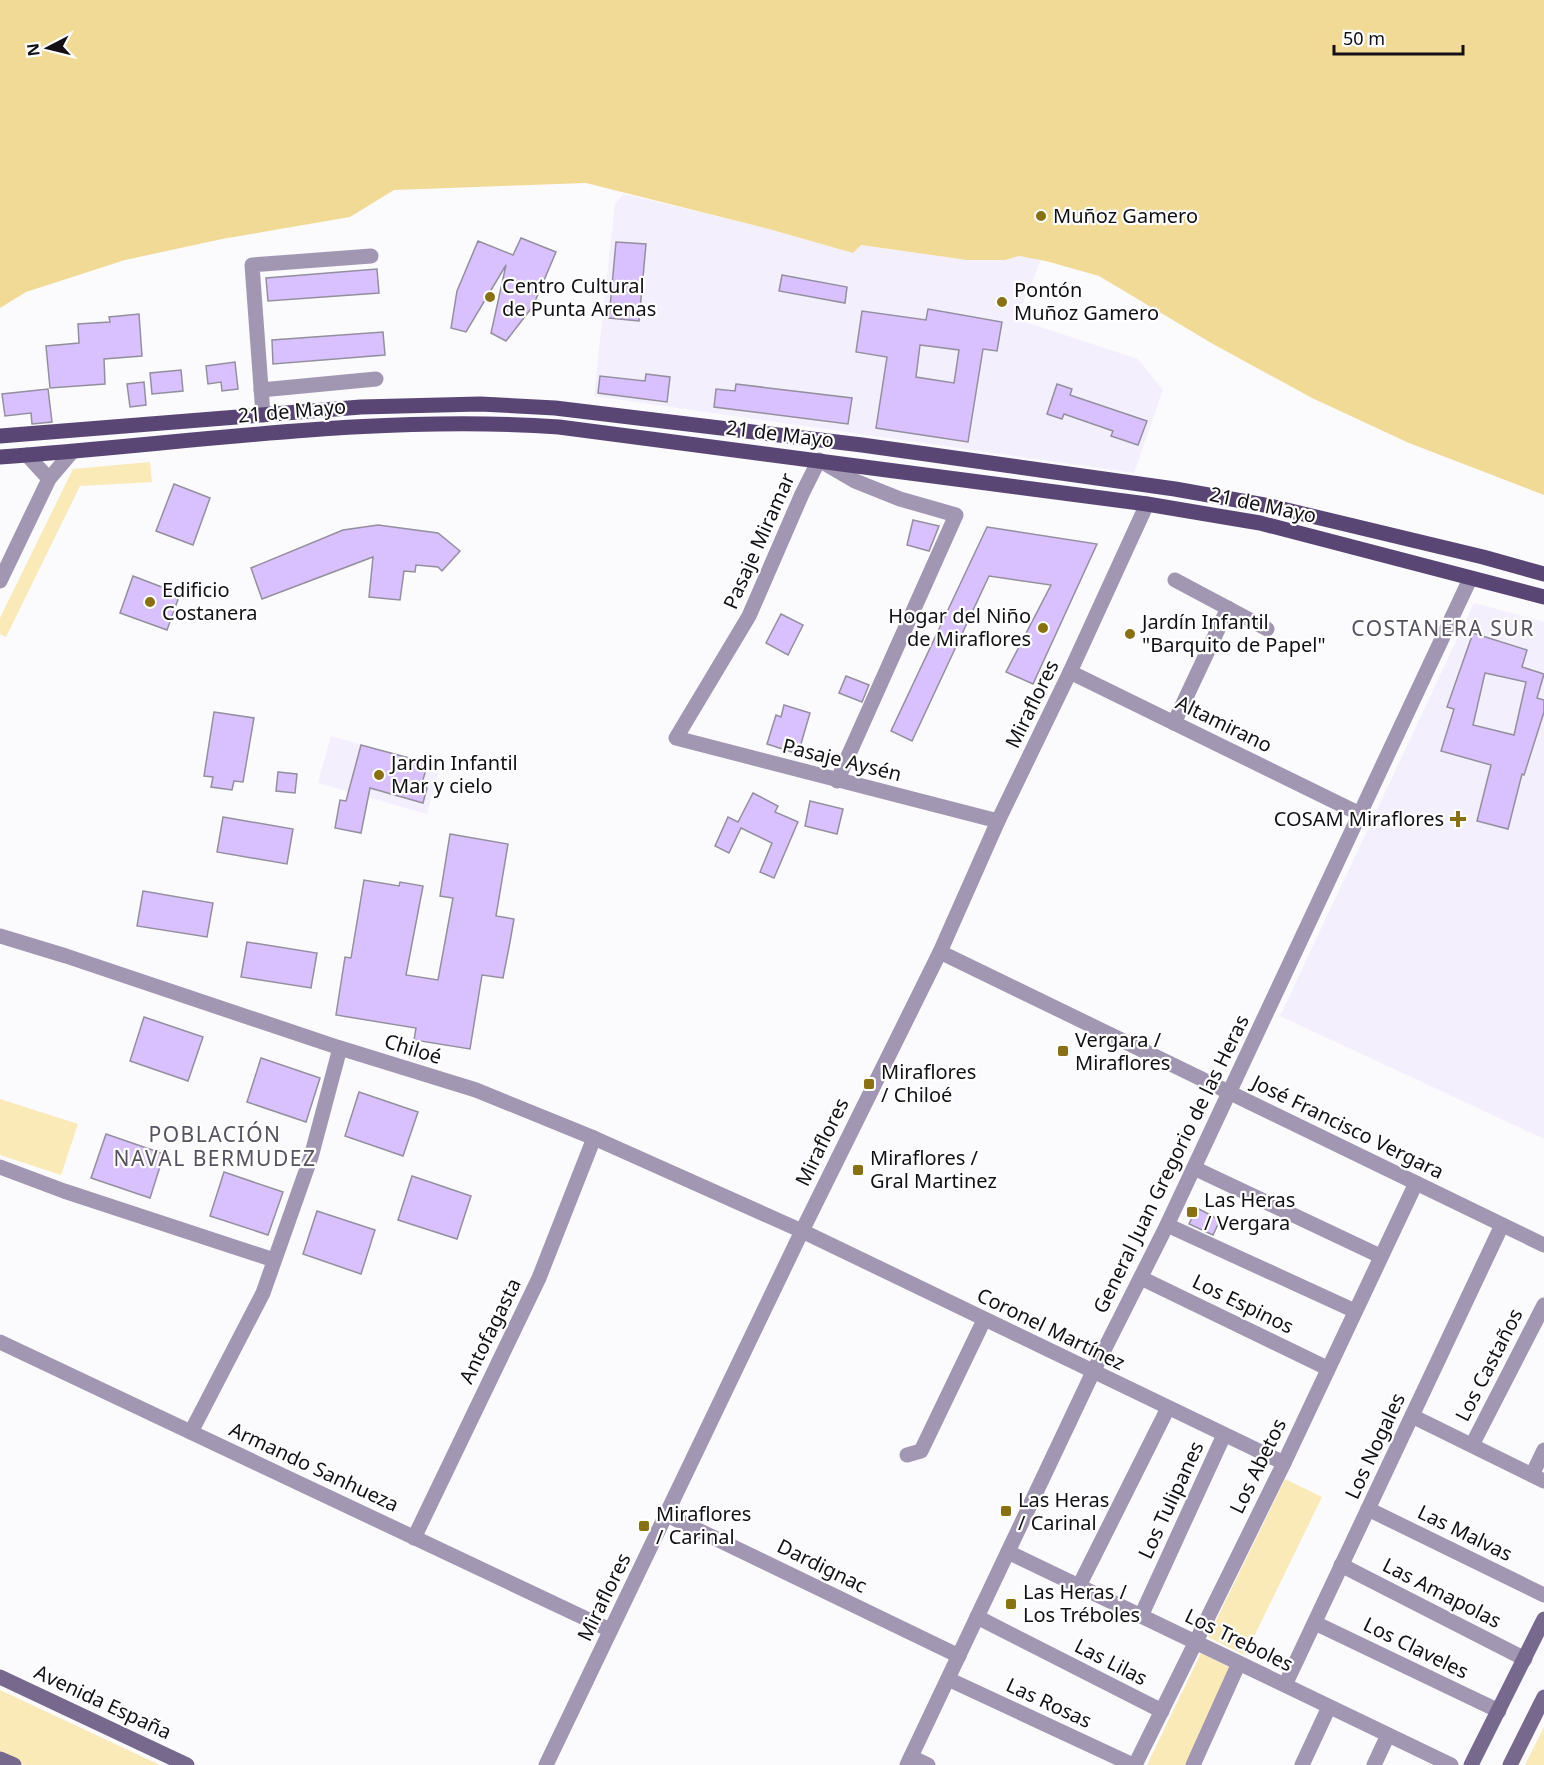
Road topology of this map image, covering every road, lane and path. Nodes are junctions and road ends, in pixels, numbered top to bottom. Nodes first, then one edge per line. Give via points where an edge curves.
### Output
1 (371, 256) dead end
2 (376, 379) dead end
3 (261, 390) junction
4 (263, 415) junction
5 (0, 436) edge
6 (72, 452) junction
7 (27, 455) junction
8 (0, 457) edge
9 (819, 460) junction
10 (49, 478) junction
11 (1147, 504) junction
12 (1544, 574) edge
13 (1470, 579) junction
14 (1175, 580) dead end
15 (0, 581) edge
16 (1544, 597) edge
17 (1228, 608) junction
18 (1267, 629) dead end
19 (1070, 672) junction
20 (1174, 723) junction
21 (676, 738) joint
22 (837, 781) junction
23 (1360, 814) junction
24 (998, 821) junction
25 (0, 936) edge
26 (940, 952) junction
27 (340, 1048) junction
28 (1230, 1093) junction
29 (594, 1138) junction
30 (0, 1167) edge
31 (1194, 1168) junction
32 (1416, 1183) junction
33 (1167, 1225) junction
34 (1502, 1225) junction
35 (802, 1231) junction
36 (1544, 1245) edge
37 (1380, 1256) junction
38 (274, 1260) junction
39 (1140, 1278) junction
40 (1544, 1305) edge
41 (1355, 1311) junction
42 (984, 1320) junction
43 (0, 1342) edge
44 (1328, 1368) junction
45 (1093, 1372) junction
46 (1168, 1408) junction
47 (1412, 1416) junction
48 (191, 1432) junction
49 (1224, 1435) junction
50 (1472, 1445) junction
51 (1544, 1450) edge
52 (907, 1455) dead end
53 (1284, 1463) junction
54 (1538, 1478) edge
55 (1368, 1509) junction
56 (667, 1515) junction
57 (414, 1538) junction
58 (1008, 1552) junction
59 (1341, 1565) junction
60 (1079, 1586) junction
61 (1544, 1595) edge
62 (1141, 1616) junction
63 (977, 1617) junction
64 (1544, 1619) edge
65 (1315, 1623) junction
66 (610, 1630) junction
67 (1196, 1642) junction
68 (959, 1656) junction
69 (1525, 1659) junction
70 (1239, 1663) junction
71 (0, 1677) edge
72 (948, 1679) junction
73 (1285, 1685) junction
74 (1544, 1697) edge
75 (1329, 1707) junction
76 (1162, 1711) junction
77 (1499, 1711) junction
78 (1388, 1735) junction
79 (0, 1759) edge
80 (909, 1761) edge
81 (14, 1765) edge
82 (187, 1765) edge
83 (546, 1765) edge
84 (928, 1765) edge
85 (1134, 1765) edge
86 (1192, 1765) edge
87 (1302, 1765) edge
88 (1374, 1765) edge
89 (1451, 1765) edge
90 (1471, 1765) edge
91 (1510, 1765) edge

1 - 3 street via 252,265
2 - 3 street
3 - 4 street
4 - 5 main road, 21 de Mayo
4 - 12 main road, 21 de Mayo via 420,404 508,405 602,413 1175,489 1270,506
6 - 7 main road, 21 de Mayo
6 - 9 main road, 21 de Mayo via 368,426 479,423 603,431
6 - 10 street
7 - 8 main road, 21 de Mayo
7 - 10 street
9 - 11 main road, 21 de Mayo
9 - 21 street, Pasaje Miramar via 749,616
9 - 22 street, Pasaje Miramar via 855,481 956,515
10 - 15 street
11 - 13 main road, 21 de Mayo via 1260,523
11 - 19 street, Miraflores
13 - 16 main road, 21 de Mayo
13 - 23 street, General Juan Gregorio de las Heras
14 - 17 street
17 - 18 street
17 - 20 street
19 - 20 street, Altamirano
19 - 24 street, Miraflores
20 - 23 street, Altamirano
21 - 22 street, Pasaje Aysén
22 - 24 street, Pasaje Aysén
23 - 28 street, General Juan Gregorio de las Heras
24 - 26 street, Miraflores
25 - 27 street, Chiloé
26 - 28 street, José Francisco Vergara
26 - 35 street, Miraflores
27 - 29 street, Chiloé via 476,1090
27 - 38 street via 311,1157
28 - 31 street, General Juan Gregorio de las Heras
28 - 32 street, José Francisco Vergara
29 - 35 street, Chiloé
29 - 57 street, Antofagasta via 539,1278
30 - 38 street
31 - 33 street, General Juan Gregorio de las Heras
31 - 37 street
32 - 34 street, José Francisco Vergara
32 - 37 street, Los Abetos
33 - 39 street, General Juan Gregorio de las Heras
33 - 41 street
34 - 36 street, José Francisco Vergara
34 - 47 street, Los Nogales
35 - 42 street, Coronel Martínez
35 - 56 street, Miraflores
37 - 41 street, Los Abetos
38 - 48 street via 263,1293
39 - 44 street, Los Espinos
39 - 45 street, General Juan Gregorio de las Heras
40 - 50 street, Los Castaños
41 - 44 street, Los Abetos
42 - 45 street, Coronel Martínez
42 - 52 street via 921,1451
43 - 48 street, Armando Sanhueza
44 - 53 street, Los Abetos
45 - 46 street, Coronel Martínez
45 - 58 street, General Juan Gregorio de las Heras
46 - 49 street, Coronel Martínez
46 - 60 street
47 - 50 street
47 - 55 street, Los Nogales
48 - 57 street, Armando Sanhueza
49 - 53 street, Coronel Martínez
49 - 62 street, Los Tulipanes
50 - 54 street
51 - 54 street
53 - 67 street, Los Abetos
55 - 59 street, Los Nogales
55 - 61 street, Las Malvas
56 - 66 street, Miraflores
56 - 68 street, Dardignac
57 - 66 street, Armando Sanhueza
58 - 60 street, Los Treboles
58 - 63 street, General Juan Gregorio de las Heras
59 - 65 street, Los Nogales
59 - 69 street, Las Amapolas
60 - 62 street, Los Treboles
62 - 67 street, Los Treboles
63 - 68 street, General Juan Gregorio de las Heras
63 - 76 street, Las Lilas
64 - 69 main road
65 - 73 street, Los Nogales
65 - 77 street, Los Claveles
66 - 83 street, Miraflores
67 - 70 street, Los Treboles
67 - 76 street, Los Abetos
68 - 72 street, General Juan Gregorio de las Heras
69 - 77 main road
70 - 73 street, Los Treboles
70 - 86 street
71 - 82 main road, Avenida España
72 - 80 street, General Juan Gregorio de las Heras
72 - 85 street, Las Rosas
73 - 75 street, Los Treboles
74 - 91 main road
75 - 78 street, Los Treboles
75 - 87 street
76 - 85 street, Los Abetos
77 - 90 main road
78 - 88 street
78 - 89 street, Los Treboles
79 - 81 main road
80 - 84 street

